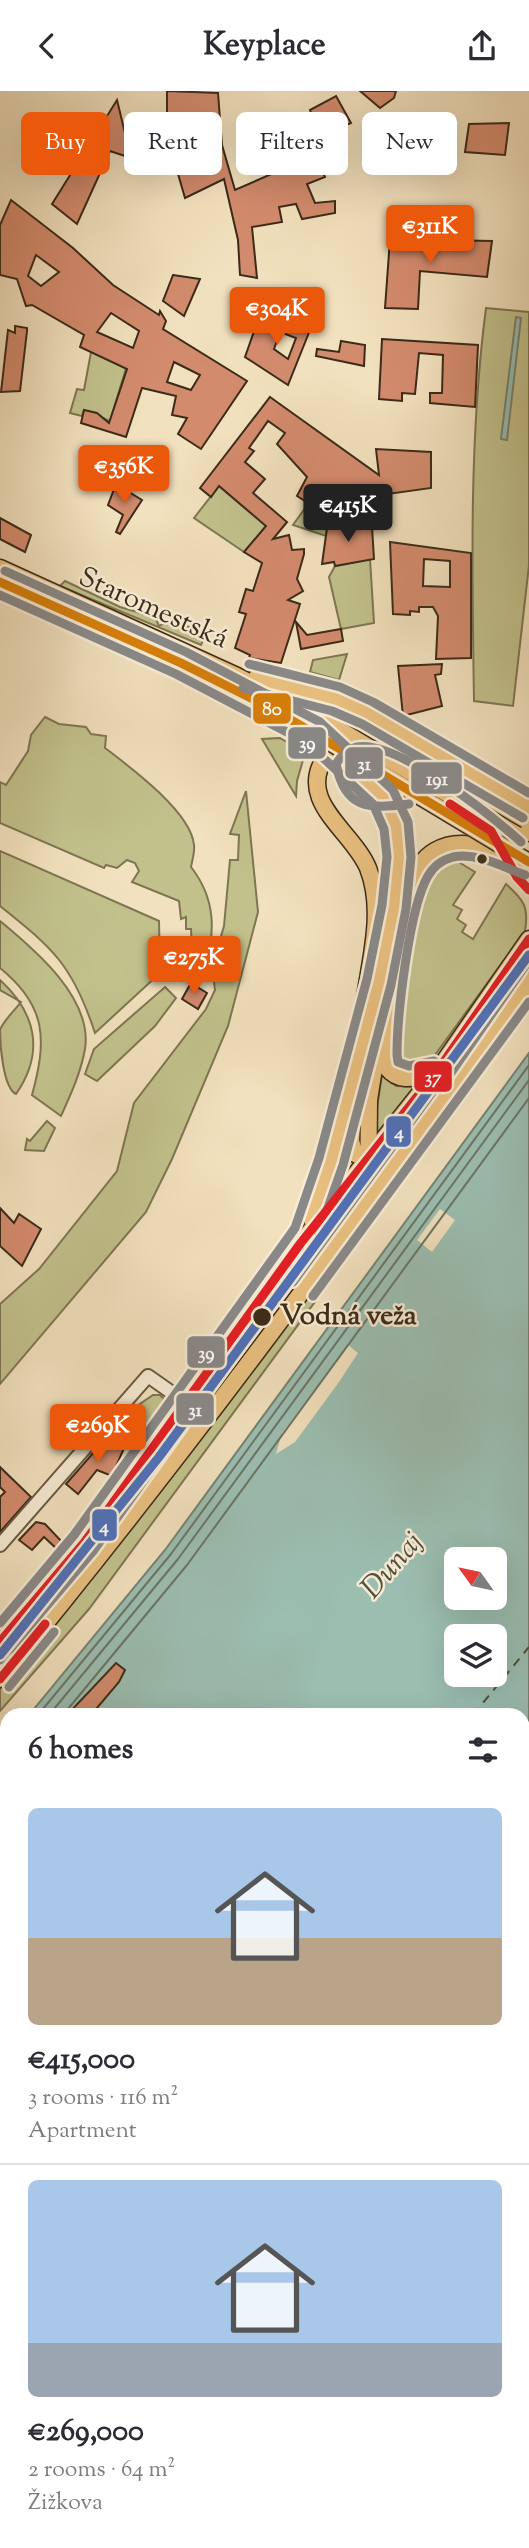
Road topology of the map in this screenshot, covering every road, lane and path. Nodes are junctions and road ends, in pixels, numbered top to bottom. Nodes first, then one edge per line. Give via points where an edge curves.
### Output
1 (0, 568) edge
2 (0, 582) edge
3 (237, 676) junction
4 (317, 725) junction
5 (361, 734) dead end
6 (326, 756) dead end
7 (529, 807) edge
8 (529, 833) edge
9 (529, 843) edge
10 (529, 863) edge
11 (529, 939) edge
12 (529, 981) edge
13 (386, 1017) junction
14 (360, 1053) junction
15 (436, 1073) junction
16 (355, 1080) junction
17 (368, 1158) junction
18 (397, 1162) junction
19 (368, 1201) junction
20 (300, 1244) junction
21 (186, 1402) junction
22 (109, 1422) junction
23 (152, 1451) junction
24 (0, 1545) edge
25 (3, 1632) edge
26 (0, 1679) edge

1 - 3 main road, Staromestská
2 - 4 main road, Staromestská
3 - 4 main road, Staromestská
3 - 7 main road via 256,677 354,707
4 - 9 main road, bridge
4 - 10 main road, bridge
4 - 14 main road, bridge via 383,797 396,826 399,865 379,982
5 - 8 main road via 384,737 417,754 494,801
6 - 14 main road via 317,772 319,798 364,860 376,902
10 - 13 main road via 461,844 433,852 418,870 409,892
11 - 15 main road
12 - 18 main road
13 - 15 main road via 382,1046 388,1069 405,1079
13 - 17 main road via 373,1066
14 - 16 main road
15 - 17 main road
16 - 17 main road via 351,1146 355,1154
16 - 20 main road via 317,1209
17 - 18 main road via 382,1164
17 - 19 main road
17 - 20 main road
18 - 19 main road
19 - 26 main road via 103,1555
20 - 21 main road
21 - 22 street via 148,1376
21 - 23 main road
22 - 23 street
22 - 24 street
23 - 25 main road via 84,1543

